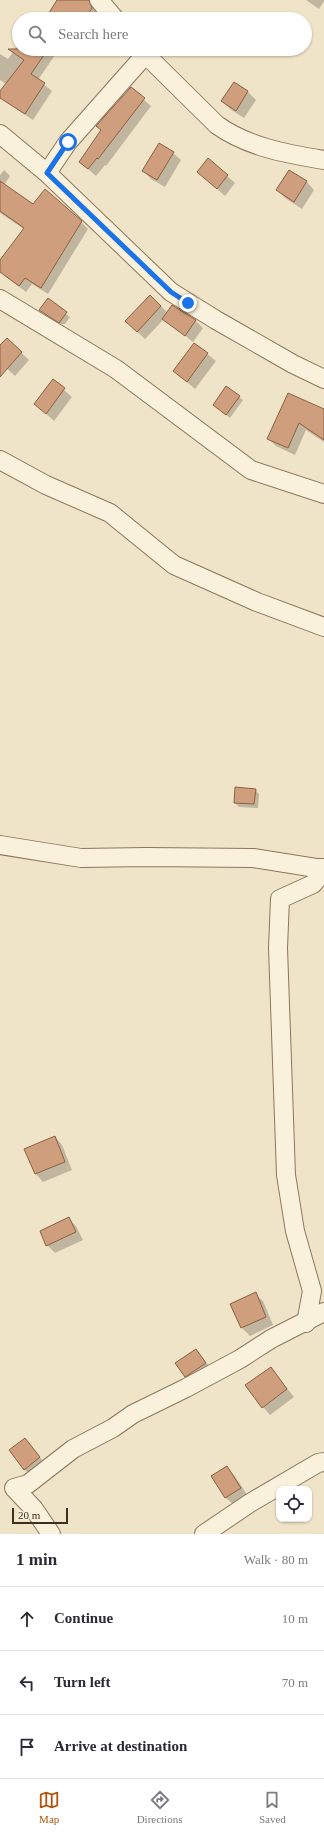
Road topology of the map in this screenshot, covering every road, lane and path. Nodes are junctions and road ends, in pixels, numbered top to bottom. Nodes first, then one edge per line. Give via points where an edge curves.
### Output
1 (99, 0) edge
2 (108, 12) edge
3 (139, 56) edge
4 (146, 56) edge
5 (0, 134) edge
6 (324, 160) edge
7 (47, 173) junction
8 (0, 300) edge
9 (324, 379) edge
10 (0, 460) edge
11 (324, 494) edge
12 (324, 626) edge
13 (0, 845) edge
14 (324, 868) edge
15 (324, 871) edge
16 (324, 1312) edge
17 (306, 1323) junction
18 (324, 1462) edge
19 (51, 1534) edge
20 (204, 1534) edge

1 - 2 street
3 - 7 street via 68,142
4 - 6 street via 217,125 231,135 254,145
5 - 7 street
7 - 9 street via 171,292 293,364
8 - 11 street via 116,369 251,470
10 - 12 street via 46,485 110,513 174,565 257,602
13 - 14 street via 82,858 254,858
15 - 17 street via 313,884 280,900 278,948 286,1175 295,1231 312,1291
16 - 17 street
17 - 19 street via 271,1339 240,1359 134,1414 73,1449 28,1484 14,1488 34,1509
18 - 20 street via 250,1503

